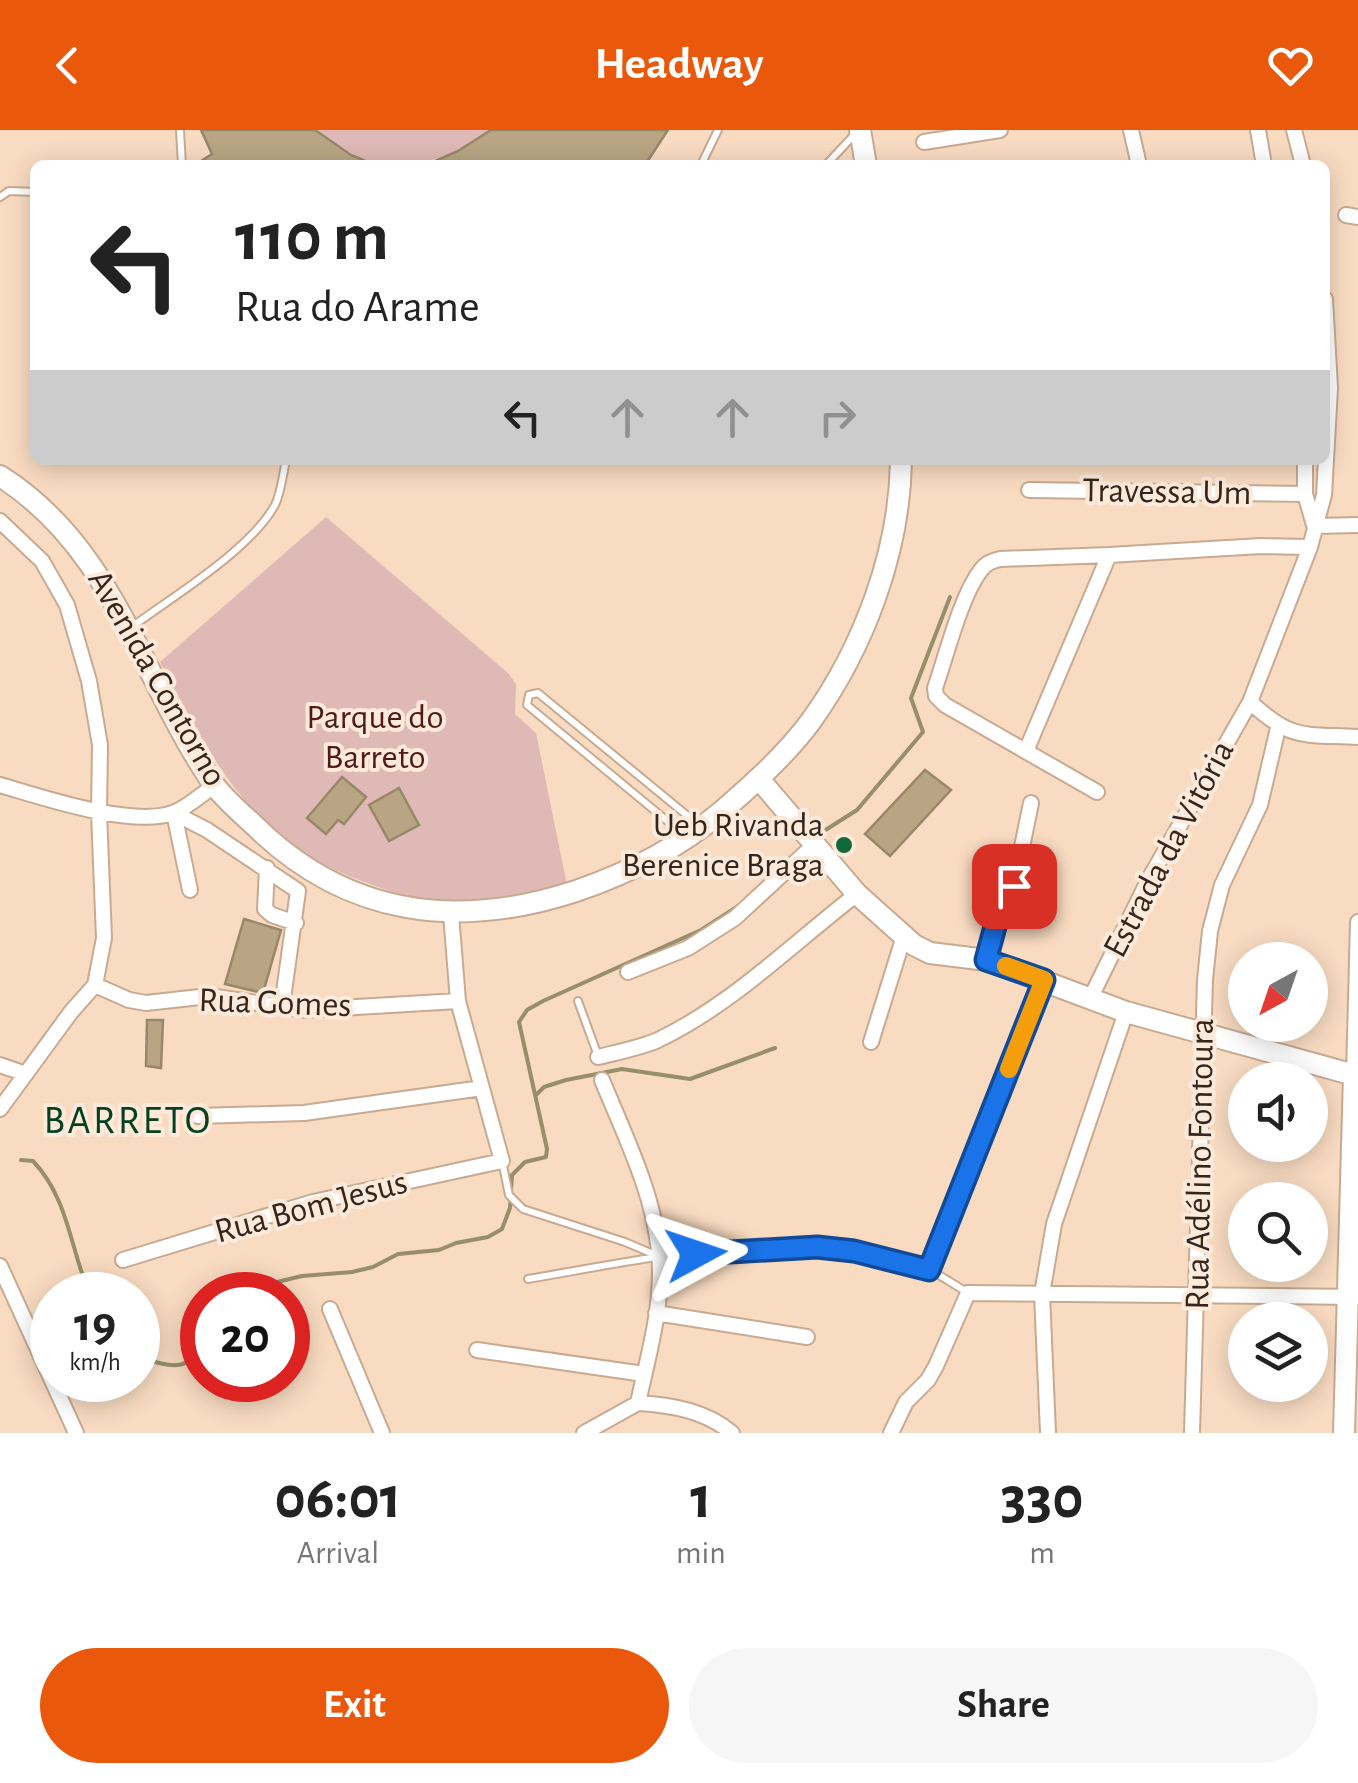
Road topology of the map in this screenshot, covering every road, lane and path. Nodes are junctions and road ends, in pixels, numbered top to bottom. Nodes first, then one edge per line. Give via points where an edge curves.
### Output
1 (180, 130) edge
2 (718, 130) edge
3 (859, 130) edge
4 (1000, 130) edge
5 (1130, 130) edge
6 (1258, 130) edge
7 (1294, 130) edge
8 (924, 142) dead end
9 (182, 160) edge
10 (703, 160) edge
11 (831, 160) edge
12 (865, 160) edge
13 (1137, 160) edge
14 (1260, 160) edge
15 (1303, 160) edge
16 (30, 192) edge
17 (0, 197) edge
18 (285, 465) edge
19 (902, 465) edge
20 (1304, 465) edge
21 (1326, 465) edge
22 (0, 476) edge
23 (1029, 490) dead end
24 (1305, 494) junction
25 (0, 521) edge
26 (1358, 525) edge
27 (1314, 526) junction
28 (1310, 548) junction
29 (1108, 556) junction
30 (128, 630) junction
31 (1250, 702) junction
32 (1278, 728) junction
33 (1358, 737) edge
34 (1026, 751) junction
35 (759, 780) junction
36 (0, 785) edge
37 (214, 786) junction
38 (1096, 792) dead end
39 (1031, 803) dead end
40 (99, 813) junction
41 (174, 813) junction
42 (694, 832) junction
43 (811, 840) junction
44 (267, 868) junction
45 (190, 890) dead end
46 (857, 894) junction
47 (451, 914) junction
48 (1358, 922) edge
49 (296, 923) junction
50 (904, 936) junction
51 (1357, 952) edge
52 (986, 960) junction
53 (628, 972) dead end
54 (1044, 980) junction
55 (95, 985) junction
56 (1091, 998) junction
57 (578, 1000) dead end
58 (458, 1001) junction
59 (282, 1006) junction
60 (1126, 1012) junction
61 (1204, 1033) junction
62 (871, 1042) dead end
63 (598, 1057) joint
64 (0, 1065) edge
65 (26, 1074) junction
66 (1356, 1076) edge
67 (602, 1080) dead end
68 (482, 1088) junction
69 (0, 1109) edge
70 (198, 1116) dead end
71 (502, 1161) junction
72 (659, 1256) junction
73 (123, 1260) dead end
74 (0, 1266) edge
75 (929, 1270) junction
76 (528, 1279) dead end
77 (968, 1293) junction
78 (1042, 1294) junction
79 (1198, 1296) junction
80 (1354, 1297) edge
81 (330, 1309) dead end
82 (656, 1313) junction
83 (806, 1338) dead end
84 (477, 1350) dead end
85 (644, 1374) junction
86 (638, 1403) junction
87 (76, 1433) edge
88 (382, 1433) edge
89 (584, 1433) edge
90 (732, 1433) edge
91 (891, 1433) edge
92 (1048, 1433) edge
93 (1192, 1433) edge
94 (1344, 1433) edge

1 - 9 lane
2 - 10 lane
3 - 11 lane
3 - 12 street
4 - 8 street
5 - 13 street
6 - 14 street
7 - 15 street
16 - 17 lane
18 - 30 lane via 276,504 256,529
19 - 35 street, Avenida Contorno via 886,558 864,625 811,720
20 - 24 street, Estrada da Vitória
21 - 27 street, Estrada da Vitória
22 - 30 street, Avenida Contorno via 52,514 82,549
23 - 24 street, Travessa Um
24 - 27 street, Estrada da Vitória
25 - 40 street via 42,561 68,605 100,745
26 - 27 street
27 - 28 street, Estrada da Vitória
28 - 29 street
28 - 31 street, Estrada da Vitória
29 - 34 street
29 - 34 street via 993,560 966,602 936,696
30 - 37 street, Avenida Contorno
31 - 32 street, Estrada da Vitória
31 - 56 street, Estrada da Vitória via 1148,880
32 - 33 street
32 - 61 street, Rua Adélino Fontoura via 1260,805 1212,919
34 - 38 street
35 - 42 street, Avenida Contorno
35 - 43 street
36 - 40 street
37 - 41 street
37 - 47 street, Avenida Contorno via 279,848 331,880 385,901
39 - 52 street via 1014,886
40 - 41 street
40 - 55 street via 104,938
41 - 44 street
41 - 45 street
42 - 42 lane via 538,693 529,695 528,705
42 - 47 street, Avenida Contorno via 628,872 546,900
43 - 46 street
43 - 53 street via 734,918 688,948
44 - 49 street via 298,891
44 - 49 street via 265,909
46 - 50 street
46 - 63 street via 796,947 684,1026
47 - 58 street
48 - 51 street
49 - 59 street
50 - 52 street via 930,953
50 - 62 street
51 - 66 street
52 - 54 street
54 - 56 street
54 - 75 street
55 - 59 street, Rua Gomes via 146,1003 208,996
55 - 65 street
56 - 60 street
57 - 63 lane
58 - 59 street, Rua Gomes via 324,1010
58 - 68 street
60 - 61 street
60 - 78 street via 1054,1224
61 - 66 street
61 - 79 street, Rua Adélino Fontoura
64 - 65 street
65 - 69 street
66 - 80 street
67 - 72 street via 638,1166
68 - 70 street via 304,1113
68 - 71 street
71 - 72 lane via 509,1195 523,1209
71 - 73 street, Rua Bom Jesus via 313,1202
72 - 75 lane via 817,1247
72 - 76 lane
72 - 82 street
74 - 87 street
75 - 77 lane
77 - 78 street
77 - 91 street via 936,1366
78 - 79 street
78 - 92 street
79 - 80 street
79 - 93 street, Rua Adélino Fontoura
80 - 94 street
81 - 88 street
82 - 83 street
82 - 85 street
84 - 85 street
85 - 86 street
86 - 89 street
86 - 90 street via 684,1408

